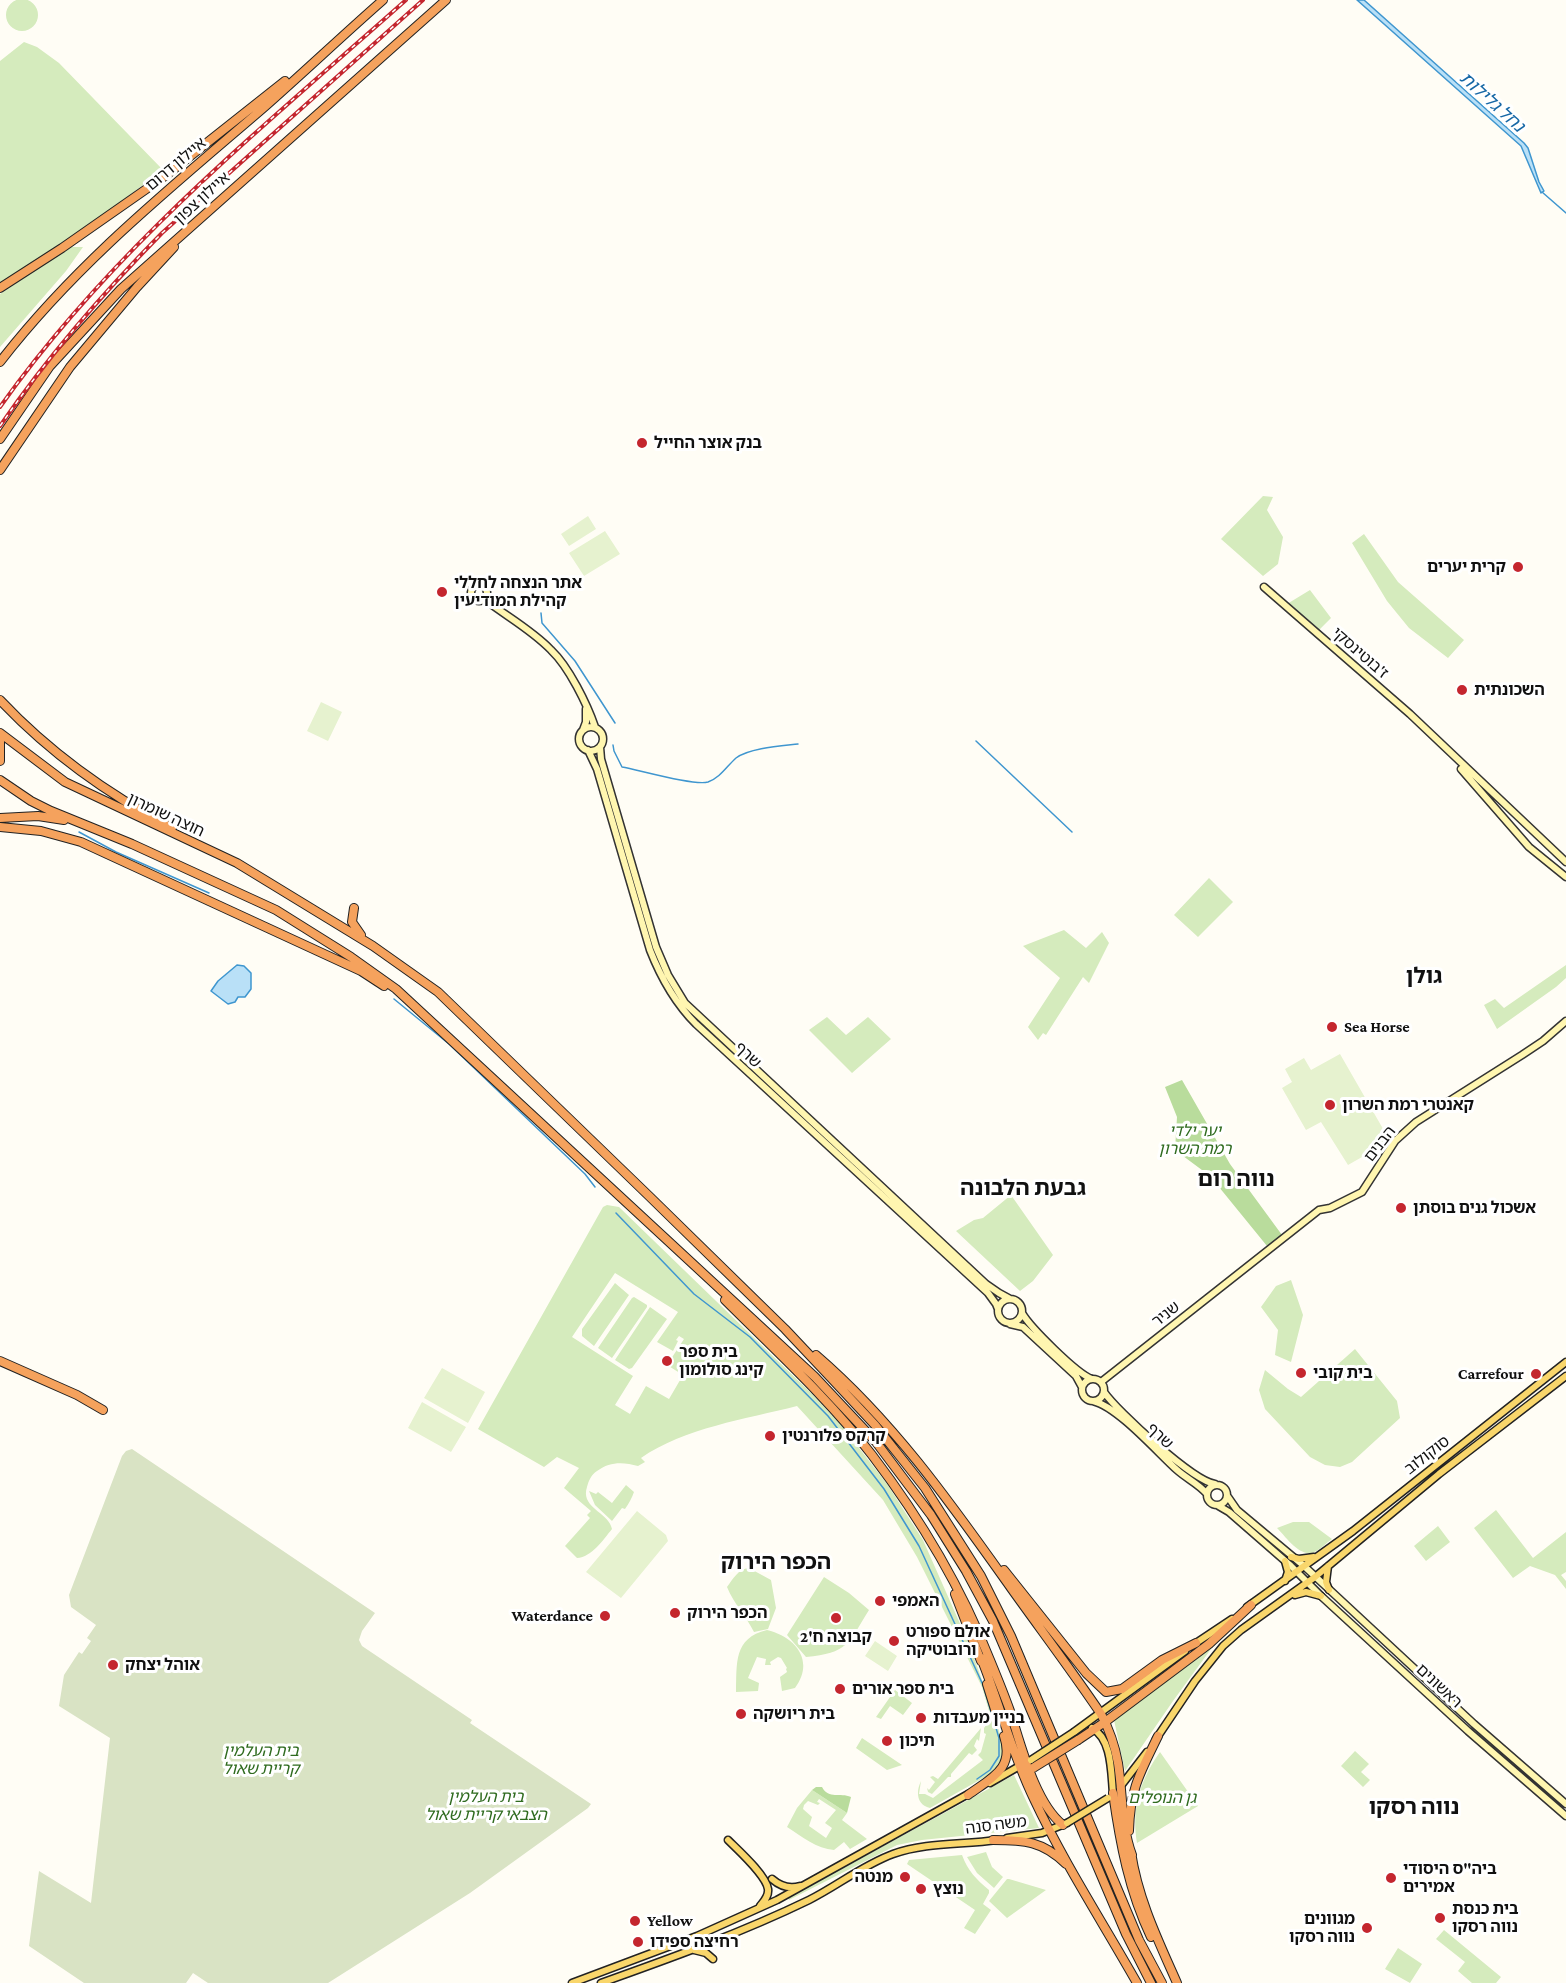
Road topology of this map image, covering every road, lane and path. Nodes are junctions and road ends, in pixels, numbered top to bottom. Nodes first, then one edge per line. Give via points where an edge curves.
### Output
1 (383, 0) edge
2 (446, 0) edge
3 (336, 41) junction
4 (206, 213) junction
5 (0, 288) edge
6 (0, 362) edge
7 (0, 440) edge
8 (0, 470) edge
9 (1264, 587) dead end
10 (484, 599) dead end
11 (0, 692) edge
12 (0, 700) edge
13 (586, 708) junction
14 (25, 724) junction
15 (595, 727) junction
16 (583, 730) junction
17 (0, 734) edge
18 (1437, 742) junction
19 (600, 747) junction
20 (588, 750) junction
21 (0, 761) edge
22 (0, 780) edge
23 (0, 818) edge
24 (79, 822) junction
25 (0, 827) edge
26 (1566, 862) edge
27 (237, 863) junction
28 (1566, 877) edge
29 (324, 915) junction
30 (373, 946) junction
31 (1566, 1021) edge
32 (434, 1023) junction
33 (639, 1214) junction
34 (1249, 1265) joint
35 (1010, 1299) junction
36 (998, 1309) junction
37 (1022, 1313) junction
38 (1010, 1324) junction
39 (785, 1329) junction
40 (0, 1361) edge
41 (1566, 1362) edge
42 (1566, 1376) edge
43 (1092, 1379) junction
44 (1101, 1382) junction
45 (1082, 1387) junction
46 (1104, 1392) junction
47 (1093, 1401) junction
48 (102, 1410) dead end
49 (1215, 1484) junction
50 (1207, 1494) junction
51 (1228, 1497) junction
52 (1217, 1505) junction
53 (987, 1551) junction
54 (1318, 1557) junction
55 (1288, 1559) junction
56 (943, 1562) junction
57 (1304, 1566) junction
58 (1328, 1566) junction
59 (1297, 1572) junction
60 (1315, 1577) junction
61 (1285, 1581) junction
62 (1307, 1583) junction
63 (1329, 1590) junction
64 (1291, 1596) junction
65 (1321, 1596) junction
66 (1251, 1605) junction
67 (1196, 1643) junction
68 (981, 1658) junction
69 (1103, 1718) junction
70 (1080, 1728) junction
71 (1094, 1729) junction
72 (1158, 1736) junction
73 (1028, 1766) junction
74 (1121, 1786) junction
75 (968, 1795) junction
76 (1111, 1795) junction
77 (1566, 1804) edge
78 (1566, 1816) edge
79 (1065, 1824) junction
80 (1051, 1831) junction
81 (728, 1840) dead end
82 (993, 1840) junction
83 (1132, 1856) junction
84 (1074, 1872) junction
85 (772, 1879) dead end
86 (804, 1886) junction
87 (757, 1910) junction
88 (693, 1950) junction
89 (713, 1959) dead end
90 (572, 1983) edge
91 (601, 1983) edge
92 (1137, 1983) edge
93 (1151, 1983) edge
94 (1162, 1983) edge
95 (1177, 1983) edge

1 - 3 highway, איילון דרום
2 - 4 highway, איילון צפון
3 - 5 highway via 165,176
3 - 6 highway, איילון דרום via 107,244
4 - 7 highway, איילון צפון via 121,289 50,366
4 - 8 highway via 70,367
9 - 18 street, ז'בוטינסקי
10 - 13 street via 557,656
11 - 14 highway
12 - 14 highway
13 - 15 street
13 - 16 street
14 - 27 highway via 88,776 164,824
15 - 16 street
15 - 19 street via 603,736
16 - 20 street via 580,742
17 - 21 highway
17 - 27 highway, חוצה שומרון via 65,782
18 - 26 street, ז'בוטינסקי
18 - 28 street, ז'בוטינסקי via 1529,847
19 - 20 street
19 - 35 street, שרף via 656,947 685,1002 993,1290
20 - 36 street, שרף via 650,950 676,1001 696,1024 988,1293
22 - 24 highway via 31,801
23 - 24 highway via 38,816
24 - 32 highway via 276,910 396,989
25 - 32 highway via 48,832 93,848 360,971
27 - 29 highway, חוצה שומרון
29 - 30 highway, חוצה שומרון
29 - 30 highway via 343,921 354,908 353,925
30 - 39 highway via 454,1006
31 - 34 street, הבנים via 1514,1061 1416,1122 1395,1141 1362,1192 1319,1210
32 - 33 highway
33 - 56 highway via 825,1401 871,1454
33 - 93 highway via 815,1377 876,1442 931,1515 993,1621 1126,1934
34 - 44 street, שניר
35 - 36 street via 1003,1300
35 - 37 street via 1019,1302
36 - 38 street via 1000,1319
37 - 38 street via 1017,1322
37 - 43 street via 1032,1327
38 - 45 street via 1023,1327 1076,1376
39 - 53 highway via 872,1409
39 - 94 highway via 875,1425 925,1488 981,1576 1015,1646 1139,1940
40 - 48 highway
41 - 54 main road, סוקולוב
42 - 58 main road, סוקולוב
43 - 44 street
43 - 45 street
44 - 46 street
45 - 47 street via 1084,1397
46 - 47 street
46 - 49 street, שרף via 1183,1467
47 - 50 street, שרף via 1115,1413
49 - 50 street
49 - 51 street via 1224,1488
50 - 52 street
51 - 52 street
51 - 55 street
52 - 55 street
53 - 67 highway via 1106,1692 1122,1689 1162,1660
53 - 69 highway
54 - 55 main road
54 - 57 main road, סוקולוב
55 - 57 street
55 - 59 street
55 - 61 main road
56 - 68 highway
56 - 73 highway via 1001,1685
57 - 59 main road, משה סנה
57 - 60 street, ראשונים
58 - 60 main road, סוקולוב
58 - 63 main road
59 - 61 main road, משה סנה
59 - 62 street, ראשונים
60 - 62 main road, משה סנה
60 - 63 street, ראשונים
61 - 66 main road, משה סנה
62 - 64 main road, משה סנה
62 - 65 street, ראשונים
63 - 77 street, ראשונים
64 - 65 main road via 1306,1592
64 - 72 main road, משה סנה via 1223,1646
65 - 78 street, ראשונים
66 - 67 main road, משה סנה
66 - 69 highway via 1209,1644
67 - 69 main road, משה סנה
68 - 73 highway
68 - 75 highway via 1007,1754 998,1772
69 - 70 main road, משה סנה
69 - 71 highway
69 - 74 highway via 1118,1762
70 - 71 main road
70 - 73 main road, משה סנה, bridge
71 - 73 highway, bridge
71 - 76 main road via 1107,1748
72 - 74 main road, משה סנה
72 - 83 highway via 1131,1800
73 - 75 main road, משה סנה
73 - 79 highway via 1050,1813
73 - 80 highway via 1026,1783
74 - 76 main road, משה סנה
74 - 83 highway via 1126,1838
75 - 86 main road, משה סנה
76 - 79 main road, משה סנה, bridge
76 - 95 highway via 1134,1894 1149,1933
79 - 80 main road, משה סנה
80 - 82 main road, משה סנה
80 - 84 highway
81 - 87 main road via 767,1886 767,1896
82 - 84 highway via 1030,1841 1049,1849
82 - 88 main road, משה סנה via 894,1854 808,1900
83 - 95 highway via 1152,1928
84 - 92 highway
85 - 86 main road via 789,1887
86 - 87 main road, משה סנה
87 - 90 main road, משה סנה
88 - 89 main road
88 - 91 main road, משה סנה

